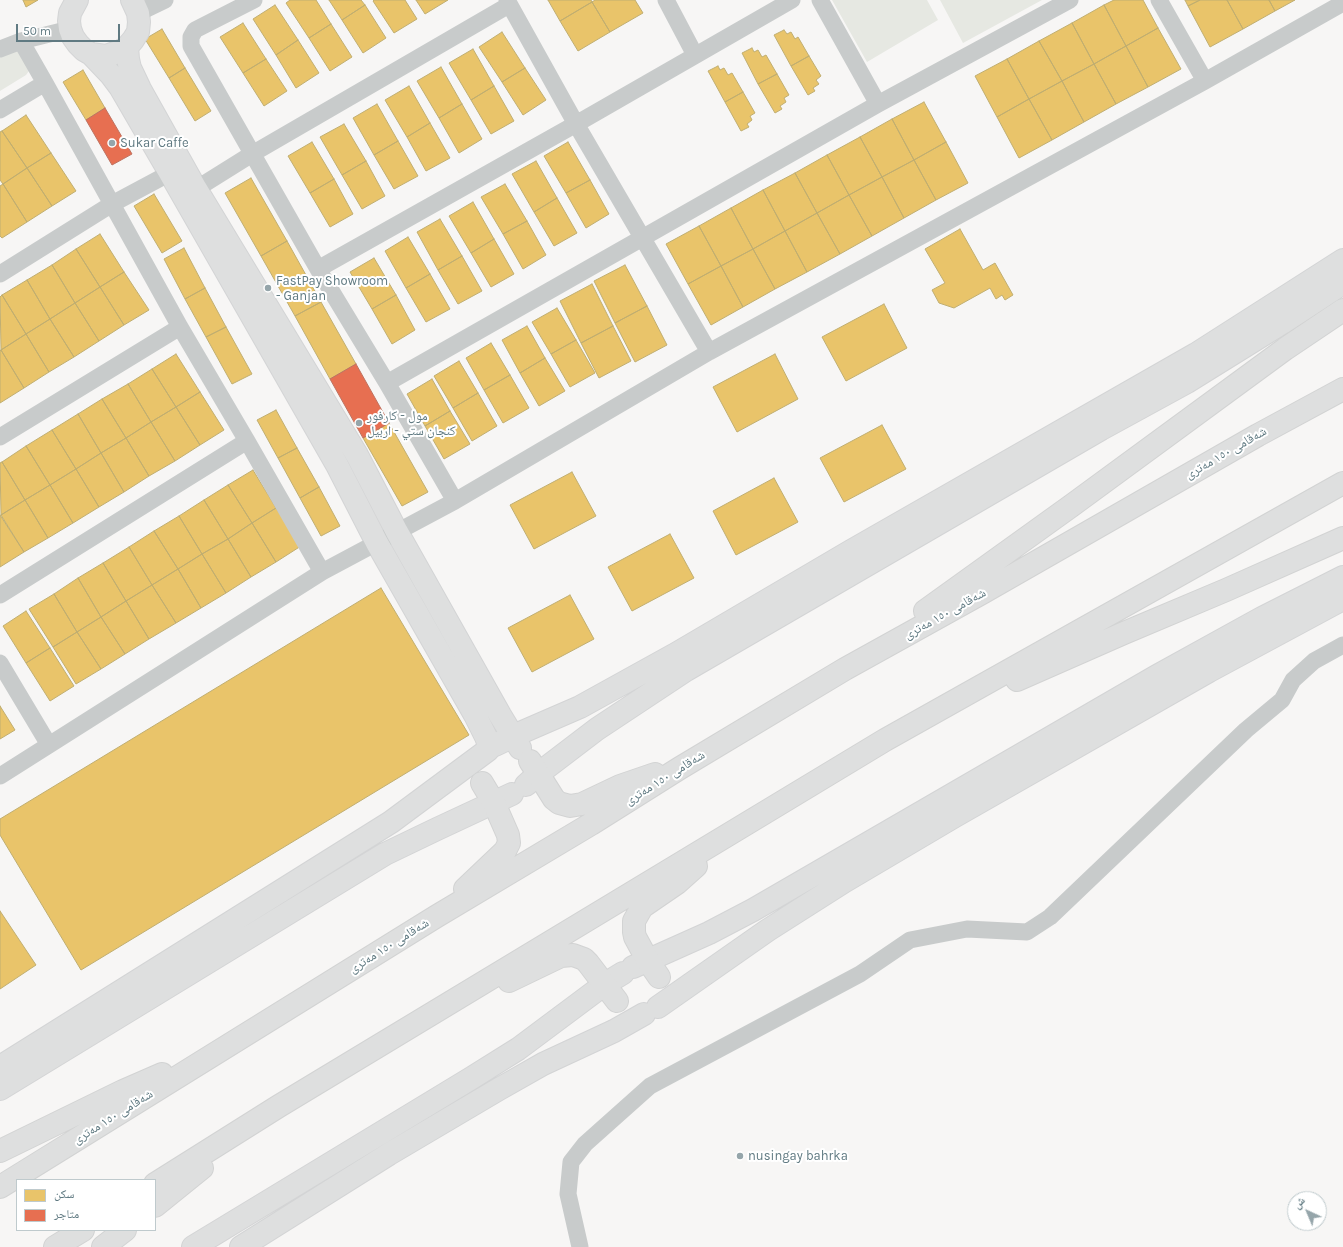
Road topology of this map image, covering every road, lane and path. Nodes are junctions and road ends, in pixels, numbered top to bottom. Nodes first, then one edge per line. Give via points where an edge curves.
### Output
1 (165, 0) edge
2 (254, 0) edge
3 (666, 0) edge
4 (792, 0) edge
5 (820, 0) edge
6 (1070, 0) edge
7 (1159, 0) edge
8 (74, 2) edge
9 (508, 2) edge
10 (1343, 3) edge
11 (135, 6) edge
12 (70, 29) junction
13 (21, 42) junction
14 (128, 47) junction
15 (0, 49) edge
16 (91, 54) junction
17 (696, 55) junction
18 (1205, 81) junction
19 (45, 83) junction
20 (878, 104) junction
21 (0, 110) edge
22 (576, 124) junction
23 (252, 154) junction
24 (170, 174) junction
25 (196, 189) junction
26 (112, 204) junction
27 (642, 238) junction
28 (1343, 260) edge
29 (318, 269) junction
30 (0, 274) edge
31 (1343, 283) edge
32 (1343, 310) edge
33 (180, 327) junction
34 (709, 352) junction
35 (387, 383) junction
36 (1343, 389) edge
37 (0, 437) edge
38 (247, 441) junction
39 (356, 455) junction
40 (337, 465) junction
41 (1343, 483) edge
42 (455, 501) junction
43 (397, 532) junction
44 (1343, 538) edge
45 (377, 543) junction
46 (322, 572) junction
47 (1343, 577) edge
48 (0, 595) edge
49 (1343, 599) edge
50 (1343, 645) edge
51 (0, 663) edge
52 (845, 669) junction
53 (885, 740) junction
54 (49, 745) junction
55 (680, 768) junction
56 (513, 773) junction
57 (0, 776) edge
58 (721, 839) junction
59 (437, 916) junction
60 (631, 977) junction
61 (462, 996) junction
62 (651, 1011) junction
63 (234, 1042) junction
64 (0, 1067) edge
65 (0, 1089) edge
66 (279, 1106) junction
67 (0, 1151) edge
68 (156, 1183) edge
69 (0, 1187) edge
70 (156, 1205) edge
71 (80, 1231) edge
72 (124, 1231) edge
73 (55, 1247) edge
74 (103, 1247) edge
75 (193, 1247) edge
76 (240, 1247) edge
77 (580, 1247) edge

1 - 11 street
2 - 23 street via 195,30 191,37 191,46
3 - 17 street
4 - 17 street
5 - 20 street
6 - 20 street
7 - 18 street
8 - 12 main road via 70,13
9 - 22 street
9 - 23 street
10 - 18 street
11 - 14 main road via 139,22 138,32
12 - 13 street
12 - 16 main road via 78,44
13 - 15 street
13 - 19 street
14 - 16 main road via 106,56
14 - 25 main road via 128,59 135,80
16 - 24 main road via 120,87
17 - 22 street
18 - 34 street
19 - 21 street
19 - 26 street
20 - 27 street
22 - 27 street
22 - 29 street
23 - 25 street
23 - 29 street
24 - 26 street
24 - 40 main road
25 - 39 main road
26 - 30 street
26 - 33 street
27 - 34 street
27 - 35 street
28 - 56 main road via 1196,354 580,707
29 - 35 street
31 - 56 main road via 1188,382 1101,429 686,670 598,729
32 - 52 main road via 1285,349
33 - 37 street
33 - 38 street
34 - 42 street
35 - 42 street
36 - 52 main road, شەقامی ١٥٠ مەتری
38 - 46 street
38 - 48 street
39 - 40 main road
39 - 43 main road
40 - 45 main road
41 - 53 main road
42 - 43 street
43 - 45 street
43 - 56 main road
44 - 53 main road
45 - 46 street
45 - 56 main road via 476,715 486,737
46 - 54 street
47 - 60 main road via 1157,676 753,910
49 - 62 main road via 1168,694 845,881 768,930
50 - 77 street via 1314,661 1293,680 1282,700 1246,730 1050,917 1027,932 967,929 910,940 860,974 650,1086 585,1144 571,1162 568,1194
51 - 54 street
52 - 55 main road, شەقامی ١٥٠ مەتری
53 - 58 main road
54 - 57 street
55 - 56 main road via 620,786 576,806 559,803
55 - 59 main road, شەقامی ١٥٠ مەتری
56 - 56 main road via 482,783 479,765 482,757
56 - 59 main road via 509,839 505,851
56 - 64 main road via 391,822
56 - 65 main road via 437,828 385,854 300,904
58 - 60 main road via 692,870 642,907 636,916
58 - 61 main road
59 - 63 main road, شەقامی ١٥٠ مەتری
60 - 61 main road via 579,956 567,955 509,981
60 - 62 main road via 622,1008 636,1015
60 - 62 main road via 663,984 662,1000
60 - 75 main road via 482,1072
61 - 66 main road
62 - 76 main road via 543,1064 499,1089
63 - 67 main road via 122,1091
63 - 69 main road, شەقامی ١٥٠ مەتری
66 - 68 main road
66 - 70 main road
71 - 73 main road
72 - 74 main road

